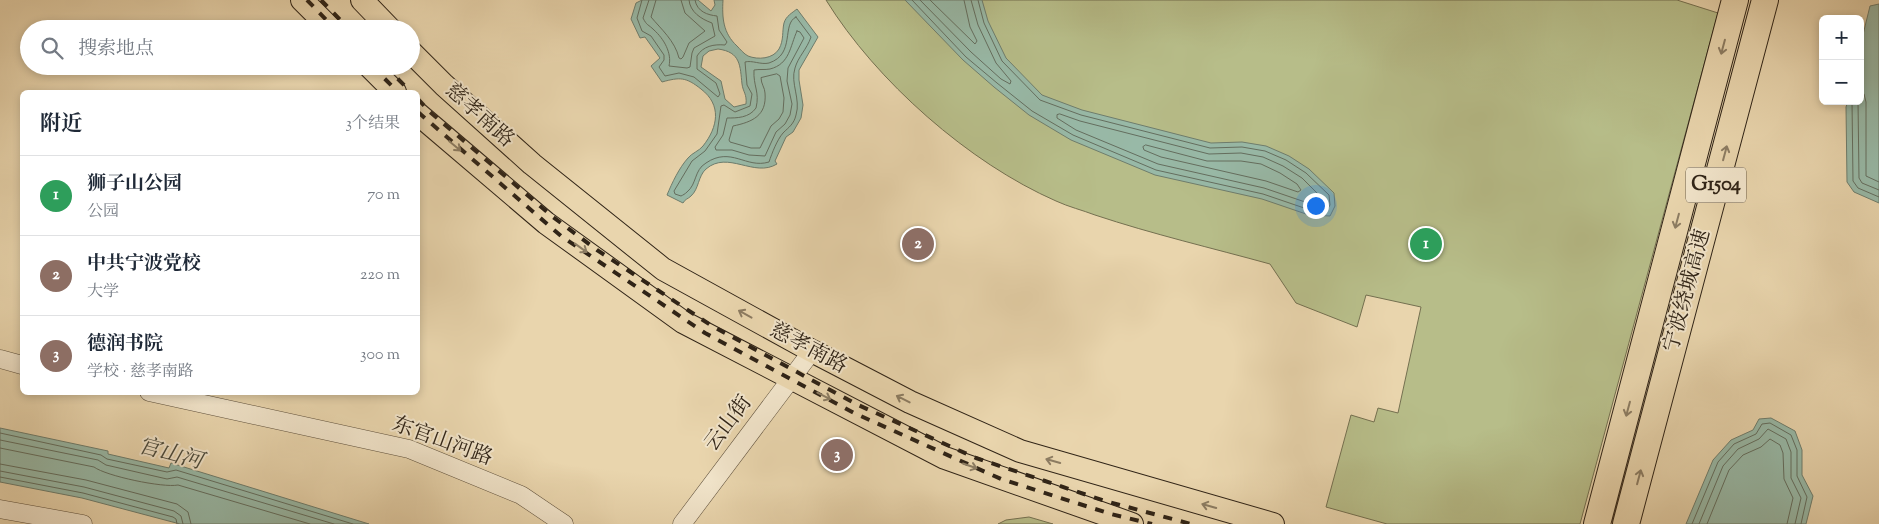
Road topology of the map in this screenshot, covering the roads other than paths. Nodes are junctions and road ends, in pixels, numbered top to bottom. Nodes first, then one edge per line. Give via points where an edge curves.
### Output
1 (302, 0) edge
2 (362, 0) edge
3 (1736, 0) edge
4 (1765, 0) edge
5 (322, 20) edge
6 (381, 20) edge
7 (420, 61) edge
8 (378, 75) edge
9 (393, 90) edge
10 (420, 116) edge
11 (812, 351) junction
12 (0, 359) edge
13 (20, 364) edge
14 (791, 378) junction
15 (176, 395) edge
16 (221, 400) edge
17 (0, 509) edge
18 (83, 524) edge
19 (564, 524) edge
20 (682, 524) edge
21 (1132, 524) edge
22 (1273, 524) edge
23 (1598, 524) edge
24 (1626, 524) edge

1 - 5 main road
2 - 6 main road
3 -> 23 highway, 宁波绕城高速 / G1504
24 -> 4 highway, 宁波绕城高速 / G1504
11 -> 7 main road, 慈孝南路 via 663,269 532,164
8 - 9 main road
10 -> 14 main road, 慈孝南路 via 546,223 683,322
11 - 14 street, 云山街
22 -> 11 main road, 慈孝南路 via 1020,451 910,402
12 - 13 street
14 - 20 street, 云山街
14 -> 21 main road, 慈孝南路 via 944,458
15 - 16 street, 东官山河路
16 - 19 street, 东官山河路 via 409,449 521,495
17 - 18 street

